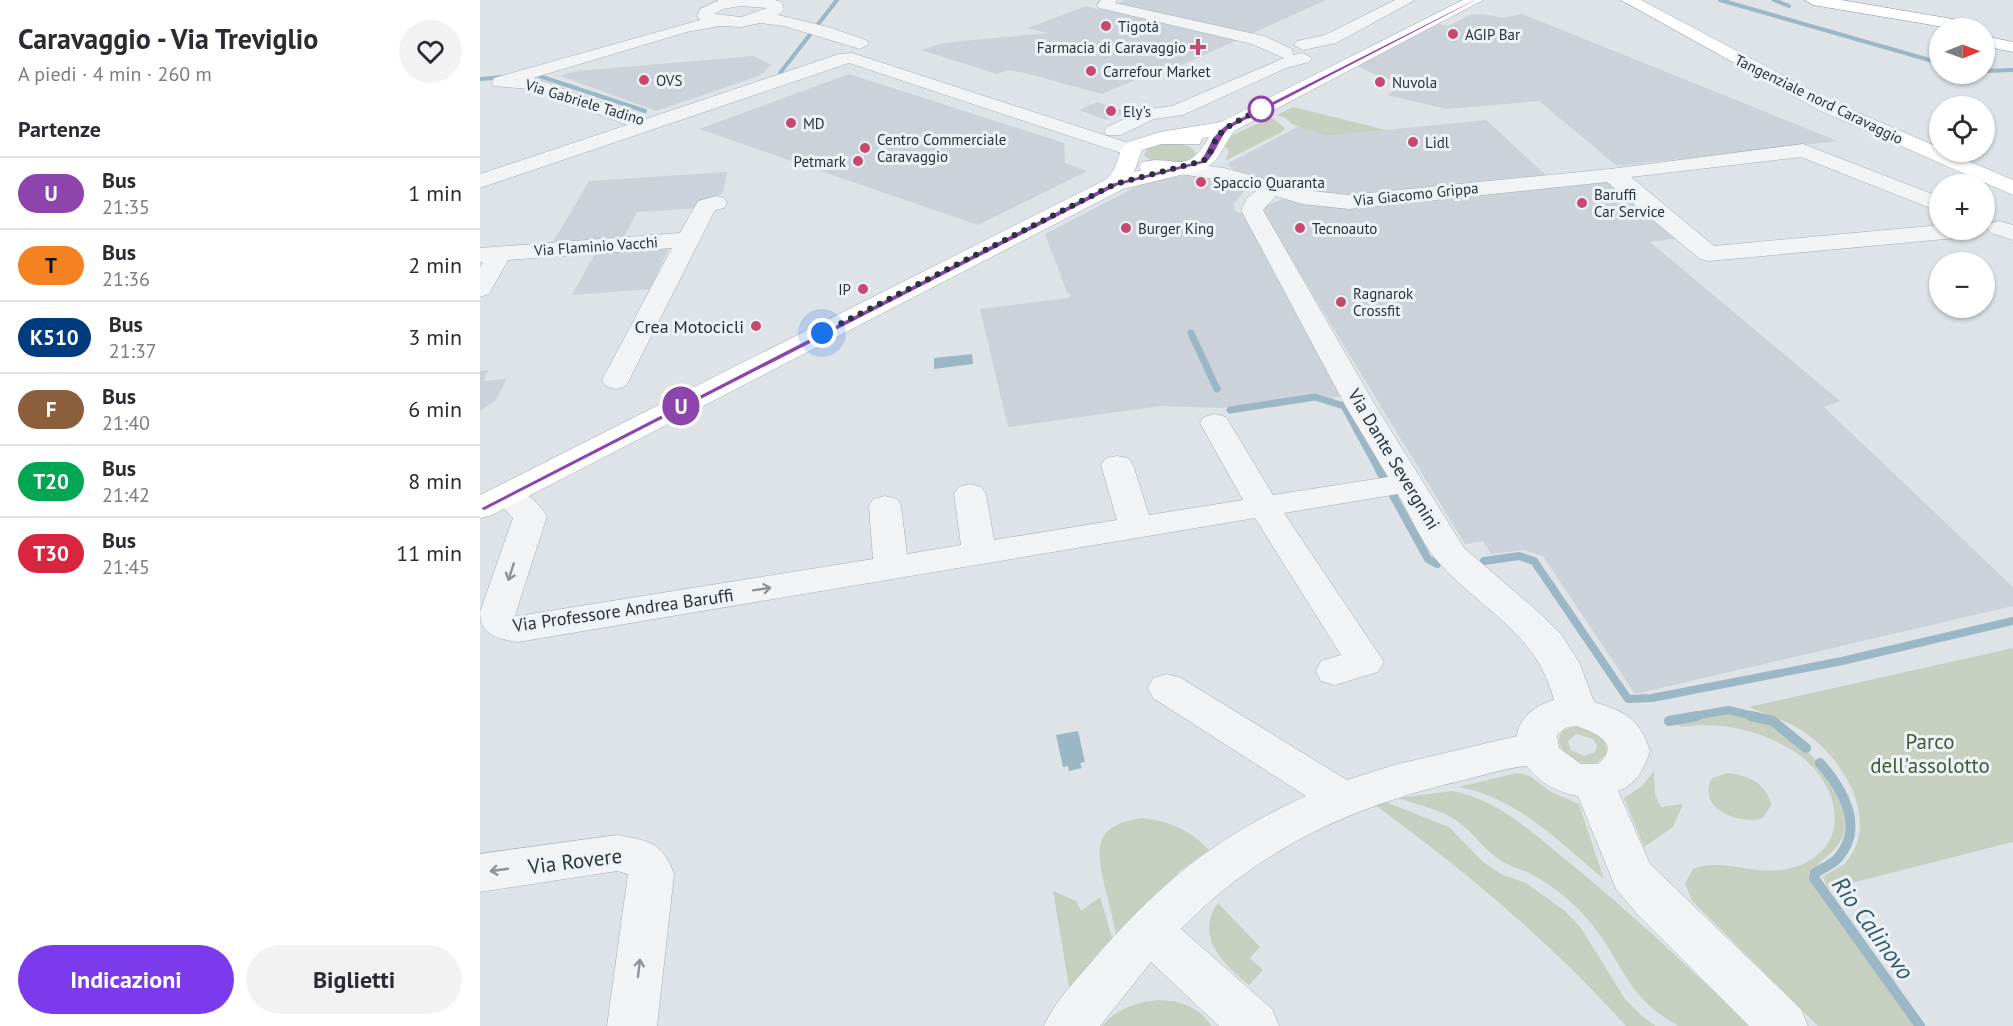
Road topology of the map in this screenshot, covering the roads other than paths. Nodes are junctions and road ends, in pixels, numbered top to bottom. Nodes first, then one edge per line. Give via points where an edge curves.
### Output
1 (1109, 0) edge
2 (1407, 0) edge
3 (1475, 0) edge
4 (1629, 0) edge
5 (1804, 0) edge
6 (1813, 0) edge
7 (769, 8) edge
8 (1929, 20) edge
9 (1929, 30) edge
10 (1995, 32) edge
11 (2013, 36) edge
12 (1995, 43) edge
13 (2013, 47) edge
14 (845, 51) junction
15 (1293, 53) junction
16 (778, 65) dead end
17 (501, 82) junction
18 (480, 86) edge
19 (748, 89) junction
20 (971, 90) junction
21 (645, 124) junction
22 (1227, 127) junction
23 (1114, 131) junction
24 (1161, 139) junction
25 (1131, 152) junction
26 (1209, 156) junction
27 (1175, 169) junction
28 (1224, 174) junction
29 (1612, 176) junction
30 (480, 181) edge
31 (1115, 184) junction
32 (1273, 188) junction
33 (2013, 188) edge
34 (716, 202) dead end
35 (1929, 202) edge
36 (1929, 234) edge
37 (692, 239) junction
38 (490, 254) edge
39 (480, 289) edge
40 (616, 380) dead end
41 (1215, 423) dead end
42 (1117, 465) dead end
43 (1395, 485) junction
44 (970, 494) dead end
45 (505, 506) edge
46 (885, 506) dead end
47 (1263, 506) junction
48 (1136, 527) junction
49 (979, 554) junction
50 (891, 568) junction
51 (1335, 671) dead end
52 (1167, 688) dead end
53 (1577, 711) junction
54 (1538, 749) junction
55 (1593, 781) junction
56 (1344, 799) junction
57 (480, 873) edge
58 (1150, 932) junction
59 (632, 1026) edge
60 (1069, 1026) edge
61 (1254, 1026) edge
62 (1783, 1026) edge

1 - 15 street via 1105,5
2 - 15 street via 1326,43 1323,56
3 - 22 main road
4 - 33 main road, Tangenziale nord Caravaggio via 1826,106
5 - 9 main road
6 - 8 main road
7 - 14 street
7 - 17 street via 718,5 708,10 713,19
10 - 11 main road
12 - 13 main road
14 - 19 street, Via Gabriele Tadino
14 - 20 street
15 - 23 street via 1176,111 1150,114
16 - 19 street
17 - 18 street, Via Gabriele Tadino
17 - 21 street, Via Gabriele Tadino via 526,82
19 - 21 street, Via Gabriele Tadino
20 - 23 street
20 - 25 street
21 - 30 street
22 - 24 main road
22 - 26 main road via 1217,137
23 - 24 street
24 - 25 main road
24 - 26 main road via 1204,144
25 - 27 main road via 1132,159 1147,166
25 - 31 main road
26 - 27 main road via 1197,164
26 - 28 street, Via Giacomo Grippa
27 - 28 street, Via Giacomo Grippa
27 - 31 main road
28 - 32 street, Via Giacomo Grippa
29 - 32 street, Via Giacomo Grippa via 1349,201
29 - 35 street, Via Giacomo Grippa via 1803,150
29 - 36 street via 1709,254
31 - 45 main road
32 - 43 street, Via Dante Severgnini via 1252,210 1360,405
34 - 37 street, Via Flaminio Vacchi via 706,206
37 - 38 street, Via Flaminio Vacchi
37 - 40 street, Via Flaminio Vacchi
38 - 39 street, Via Flaminio Vacchi
41 - 47 street
42 - 48 street
43 - 47 street, Via Professore Andrea Baruffi
43 - 53 street, Via Dante Severgnini via 1465,570 1541,635 1559,660
44 - 49 street
45 -> 50 street, Via Professore Andrea Baruffi via 497,615 499,624 510,629
46 - 50 street
47 - 48 street, Via Professore Andrea Baruffi
47 - 51 street via 1365,662
48 - 49 street, Via Professore Andrea Baruffi
49 - 50 street, Via Professore Andrea Baruffi
52 - 56 street
53 - 54 street via 1558,713 1544,721 1536,739
53 - 55 street via 1613,725 1627,741 1630,752 1620,773
54 - 55 street via 1553,768 1579,780
54 - 56 street via 1377,786
55 - 62 street via 1632,876
56 - 58 street via 1261,840 1212,872
59 -> 57 street, Via Rovere via 651,874 648,865 641,858 617,853
58 - 60 street
58 - 61 street

